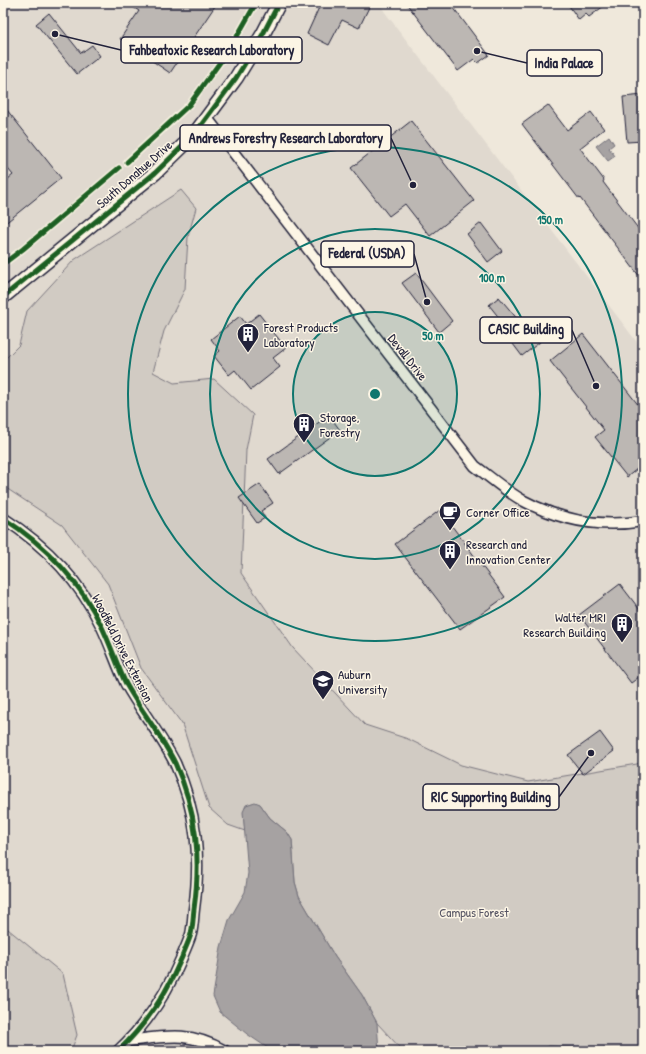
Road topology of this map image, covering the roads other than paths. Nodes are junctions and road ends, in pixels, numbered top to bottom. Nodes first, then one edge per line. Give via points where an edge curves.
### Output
1 (279, 3) edge
2 (207, 118) junction
3 (3, 297) edge
4 (3, 518) edge
5 (643, 521) edge
6 (129, 1041) junction
7 (118, 1051) edge
8 (225, 1051) edge

1 - 2 street, South Donahue Drive via 250,57
2 - 3 street, South Donahue Drive via 193,136 155,173
2 - 5 street, Devall Drive via 475,466 521,500 564,518 624,524
4 - 6 street, Woodfield Drive Extension via 42,546 81,590 102,626 134,698 175,764 191,809 198,849 197,886 191,934 171,983 142,1027
6 - 7 street, Woodfield Drive Extension
6 - 8 street via 175,1035 200,1039

